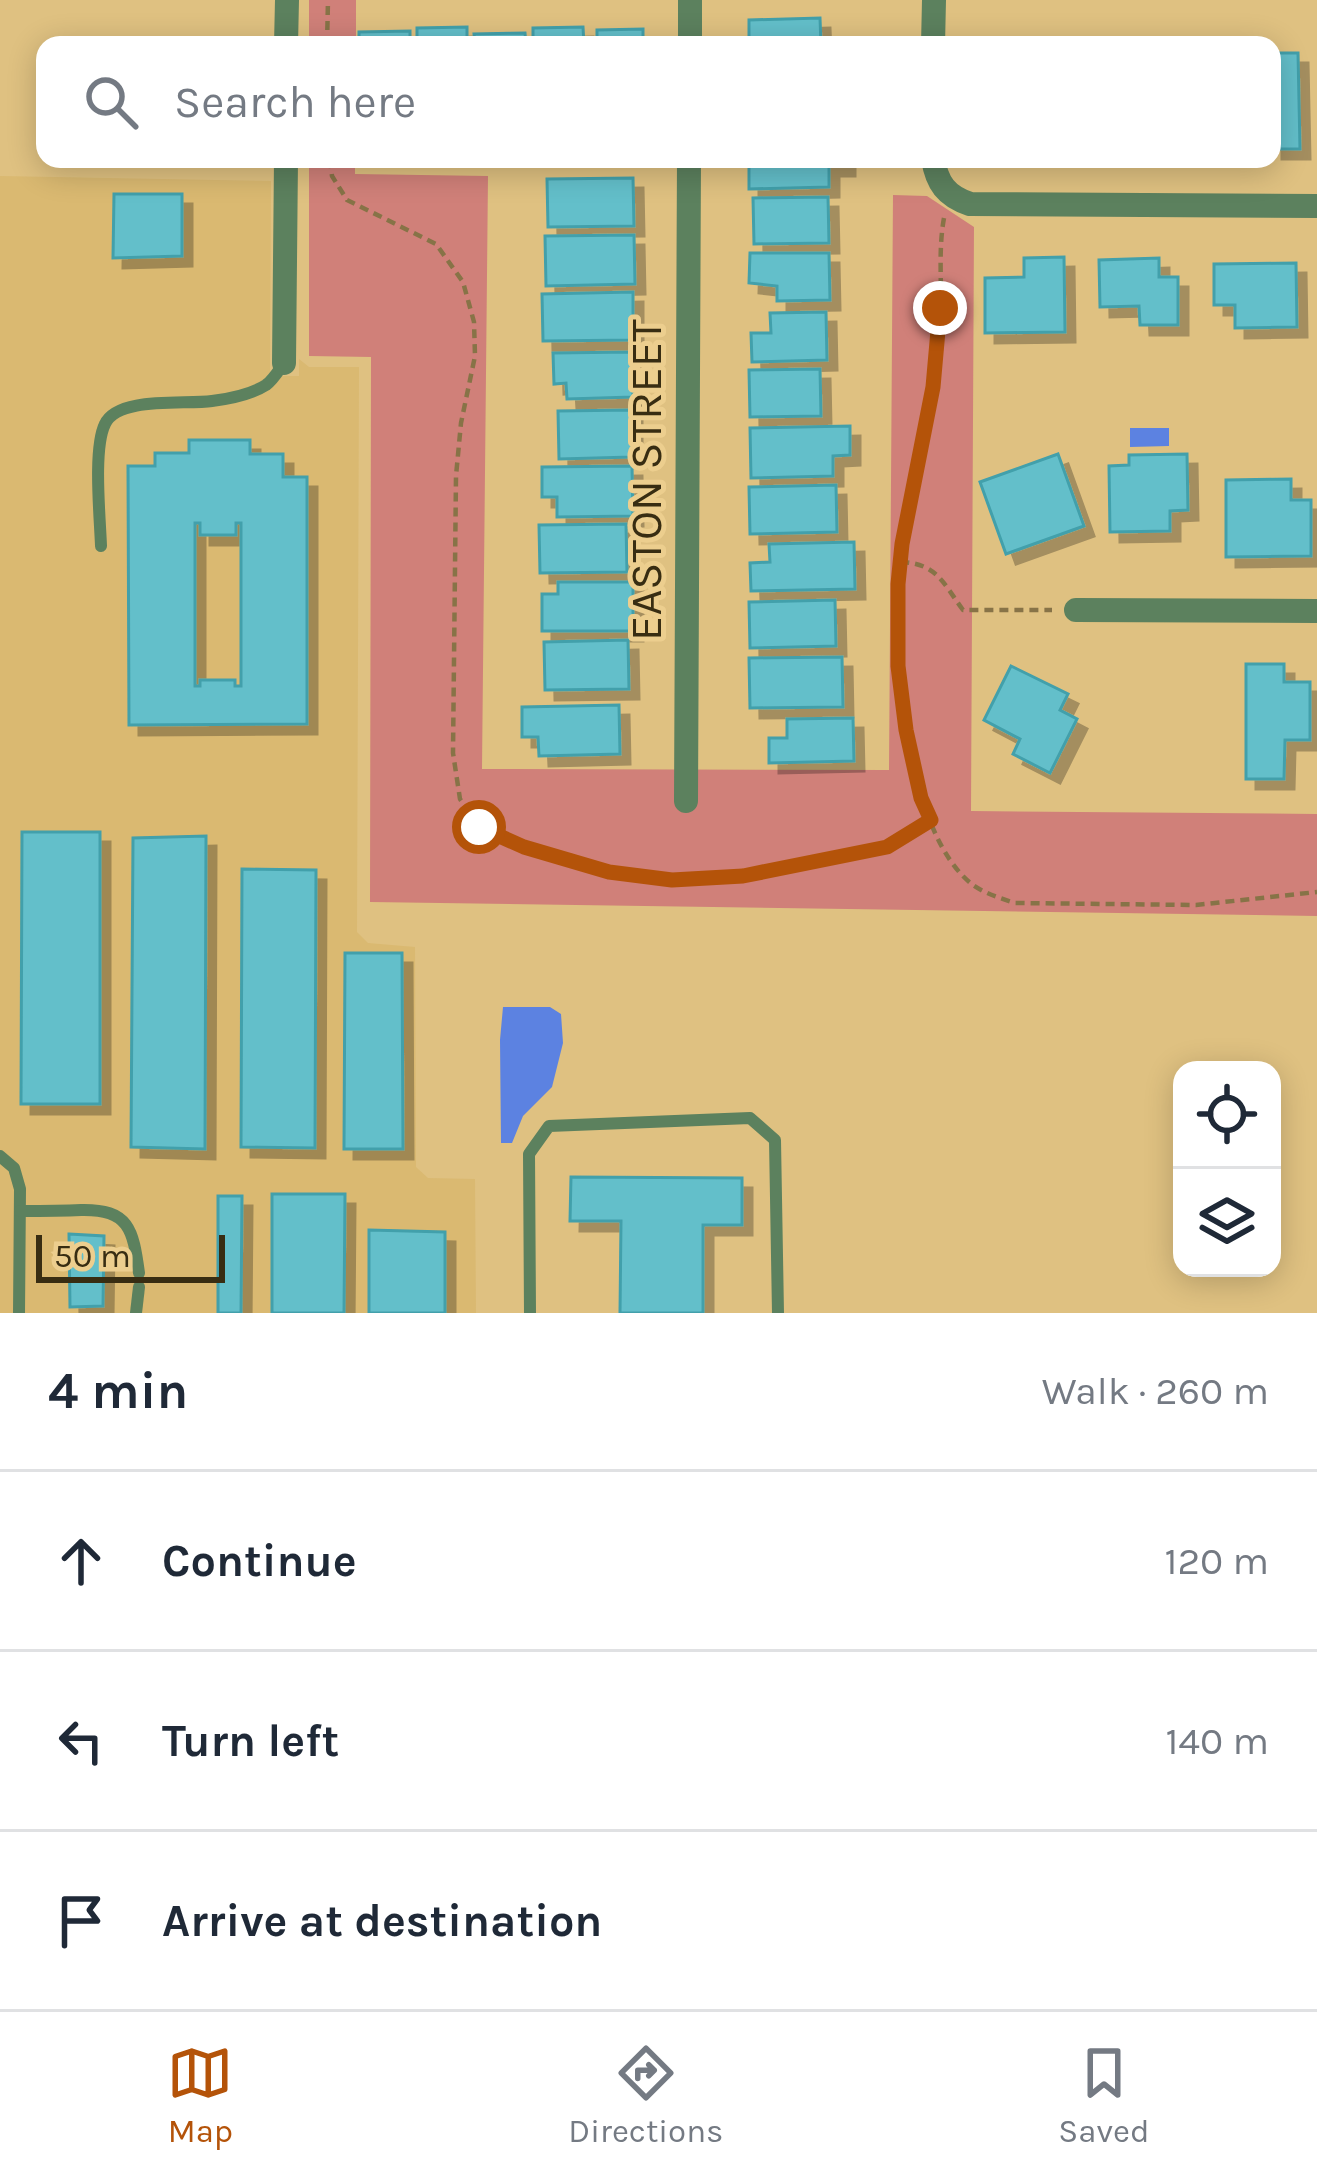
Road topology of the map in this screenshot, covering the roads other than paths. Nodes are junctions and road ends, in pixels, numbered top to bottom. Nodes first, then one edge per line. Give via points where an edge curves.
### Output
1 (287, 0) edge
2 (690, 0) edge
3 (934, 0) edge
4 (286, 36) edge
5 (690, 36) edge
6 (933, 36) edge
7 (286, 168) edge
8 (689, 168) edge
9 (935, 168) edge
10 (1317, 206) edge
11 (284, 364) joint
12 (101, 546) dead end
13 (1076, 610) road end
14 (1317, 611) edge
15 (686, 801) dead end
16 (0, 1156) edge
17 (20, 1211) junction
18 (19, 1313) edge
19 (136, 1313) edge
20 (530, 1313) edge
21 (778, 1313) edge

1 - 4 street
2 - 5 street
3 - 6 street
7 - 11 street
8 - 15 street, EASTON STREET
9 - 10 street via 949,195 970,204
11 - 12 lane via 268,384 245,393 146,404 105,421
13 - 14 street
16 - 17 lane via 14,1168
17 - 18 lane
17 - 19 lane via 106,1210 120,1218 139,1280
20 - 21 lane via 529,1154 549,1126 751,1118 775,1140

